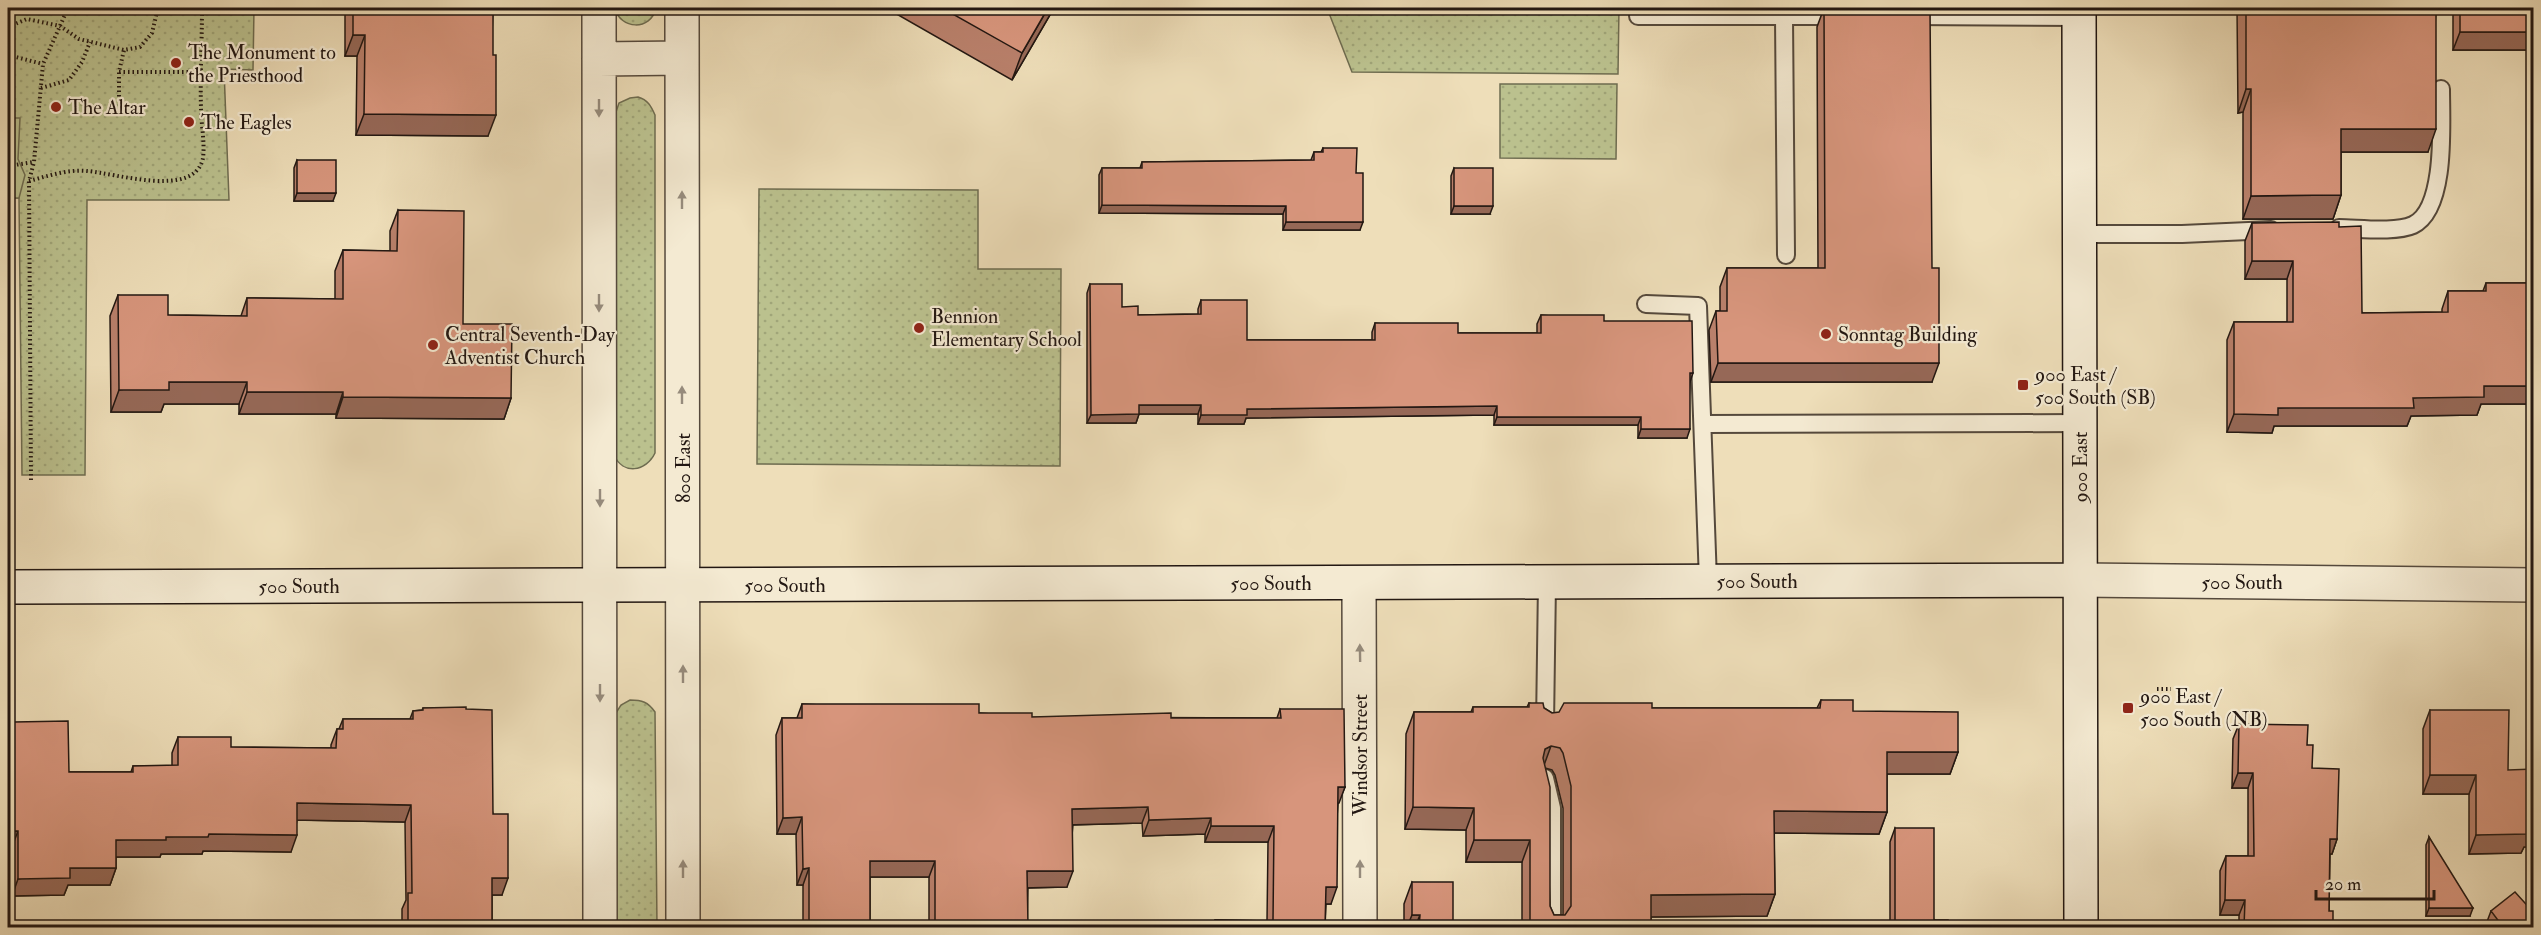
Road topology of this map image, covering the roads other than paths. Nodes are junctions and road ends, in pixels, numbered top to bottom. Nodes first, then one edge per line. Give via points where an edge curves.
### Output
1 (598, 8) edge
2 (682, 8) edge
3 (2078, 12) edge
4 (1638, 16) dead end
5 (1864, 16) edge
6 (1887, 16) edge
7 (1784, 17) junction
8 (682, 58) junction
9 (599, 59) junction
10 (2441, 90) dead end
11 (2326, 228) edge
12 (2282, 230) edge
13 (2080, 234) junction
14 (1786, 255) dead end
15 (1646, 304) dead end
16 (2080, 423) junction
17 (1703, 424) junction
18 (2080, 580) junction
19 (1547, 582) junction
20 (1708, 582) junction
21 (1359, 583) junction
22 (600, 585) junction
23 (683, 585) junction
24 (2534, 585) edge
25 (8, 587) edge
26 (1545, 725) edge
27 (1545, 778) edge
28 (600, 927) edge
29 (683, 927) edge
30 (1360, 927) edge
31 (1552, 927) edge
32 (2081, 927) edge

1 - 9 street
2 - 8 street, 800 East
3 - 6 lane
3 - 13 street, 900 East
4 - 7 lane
5 - 7 lane
7 - 14 lane
8 - 9 street
23 -> 8 street, 800 East
9 -> 22 street
10 - 11 lane via 2440,157 2432,204 2424,217 2400,228
12 - 13 lane
13 - 16 street, 900 East
15 - 17 lane via 1698,306
16 - 17 lane
16 - 18 street, 900 East
17 - 20 lane
18 - 20 street, 500 South
18 - 24 street, 500 South
18 - 32 street, 900 East
19 - 20 street, 500 South
19 - 21 street, 500 South
19 - 26 lane
21 - 23 street, 500 South
30 -> 21 street, Windsor Street
22 - 23 street, 500 South
22 - 25 street, 500 South
22 -> 28 street
29 -> 23 street, 800 East
27 - 31 lane via 1552,808

